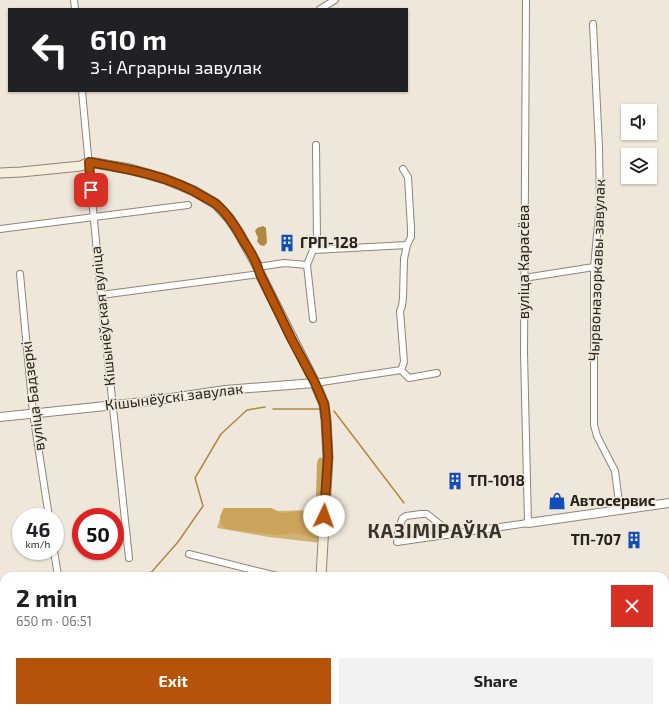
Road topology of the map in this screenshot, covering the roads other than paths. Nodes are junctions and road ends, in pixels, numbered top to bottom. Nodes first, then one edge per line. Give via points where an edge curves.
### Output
1 (335, 0) edge
2 (526, 0) edge
3 (322, 8) edge
4 (593, 24) dead end
5 (82, 92) edge
6 (316, 145) dead end
7 (89, 162) junction
8 (403, 169) dead end
9 (0, 172) edge
10 (188, 206) dead end
11 (94, 217) junction
12 (0, 229) edge
13 (407, 245) junction
14 (314, 250) junction
15 (307, 265) junction
16 (594, 267) junction
17 (259, 270) junction
18 (20, 274) dead end
19 (524, 278) junction
20 (101, 295) junction
21 (313, 319) dead end
22 (401, 370) junction
23 (436, 373) dead end
24 (315, 383) junction
25 (112, 406) junction
26 (33, 413) junction
27 (0, 417) edge
28 (669, 503) edge
29 (48, 508) edge
30 (620, 510) junction
31 (528, 523) junction
32 (449, 535) junction
33 (189, 554) dead end
34 (129, 558) dead end
35 (55, 560) edge
36 (57, 572) edge
37 (261, 572) edge
38 (321, 572) edge

1 - 3 street
2 - 19 street, вуліца Карасёва
4 - 16 street, Чырвоназоркавы завулак via 600,203
5 - 7 street, Кішынёўская вуліца
6 - 14 street via 317,240
7 - 9 main road via 81,166
7 - 11 street, Кішынёўская вуліца
7 - 17 main road via 130,169 165,180 194,191 216,204 240,233
8 - 13 street via 408,177 411,228 411,238
10 - 11 street
11 - 12 street
11 - 20 street, Кішынёўская вуліца
13 - 14 street
13 - 22 street via 400,311 404,362
14 - 15 street
15 - 17 street via 284,264
15 - 21 street
16 - 19 street
16 - 30 street, Чырвоназоркавы завулак via 594,425 615,470
17 - 20 street
17 - 24 main road
18 - 26 street, вуліца Бадзеркі
19 - 31 street, вуліца Карасёва
20 - 25 street, Кішынёўская вуліца
22 - 23 street via 409,378
22 - 24 street
24 - 25 street, Кішынёўскі завулак via 226,390
24 - 38 main road via 324,404 328,457
25 - 26 street, Кішынёўскі завулак
25 - 34 street, Кішынёўская вуліца
26 - 27 street, Кішынёўскі завулак
26 - 29 street, вуліца Бадзеркі
28 - 30 street
30 - 31 street
31 - 32 street
32 - 32 street via 397,542 402,519 406,516 427,514
33 - 37 street
35 - 36 street

